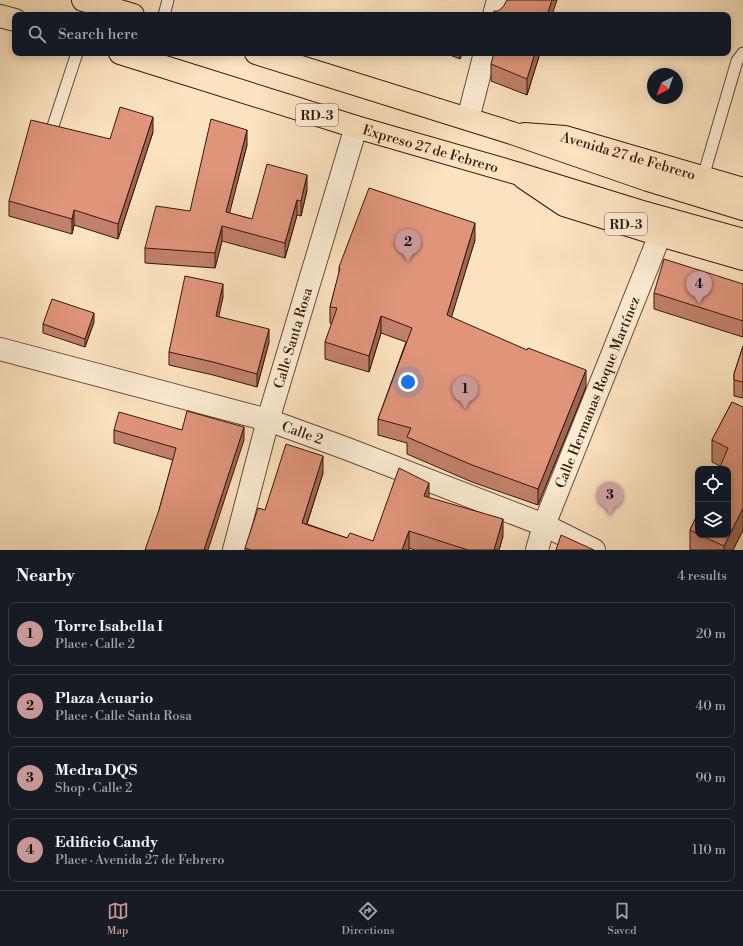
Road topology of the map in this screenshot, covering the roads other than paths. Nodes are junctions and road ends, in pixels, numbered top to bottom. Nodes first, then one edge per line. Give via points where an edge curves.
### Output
1 (83, 0) edge
2 (168, 0) edge
3 (498, 0) edge
4 (122, 12) edge
5 (165, 12) edge
6 (495, 12) edge
7 (0, 16) edge
8 (12, 19) edge
9 (743, 54) edge
10 (75, 56) edge
11 (130, 56) edge
12 (266, 56) edge
13 (484, 56) edge
14 (468, 119) junction
15 (53, 126) edge
16 (356, 127) junction
17 (512, 133) junction
18 (516, 173) junction
19 (703, 177) junction
20 (743, 189) edge
21 (743, 209) edge
22 (660, 235) junction
23 (743, 240) edge
24 (743, 259) edge
25 (0, 349) edge
26 (268, 420) junction
27 (544, 525) junction
28 (234, 550) edge
29 (536, 550) edge
30 (594, 550) edge

1 - 4 main road
2 - 5 lane
3 - 6 street
7 - 8 main road
9 - 19 lane via 737,61
10 - 15 lane
11 - 16 main road, Expreso 27 de Febrero / RD-3
12 - 14 main road
13 - 14 street
14 - 17 main road
16 - 18 main road, Expreso 27 de Febrero / RD-3
16 - 26 street, Calle Santa Rosa
17 - 19 main road, Avenida 27 de Febrero via 565,137
17 - 21 main road via 648,180
18 - 22 main road, RD-3 via 564,205
18 - 23 main road, Expreso 27 de Febrero / RD-3
19 - 20 main road, Avenida 27 de Febrero
22 - 24 main road, RD-3
22 - 27 street, Calle Hermanas Roque Martínez
25 - 26 street, Calle 2
26 - 27 street, Calle 2
26 - 28 street, Calle Santa Rosa
27 - 29 street, Calle Hermanas Roque Martínez
27 - 30 street, Calle 2

